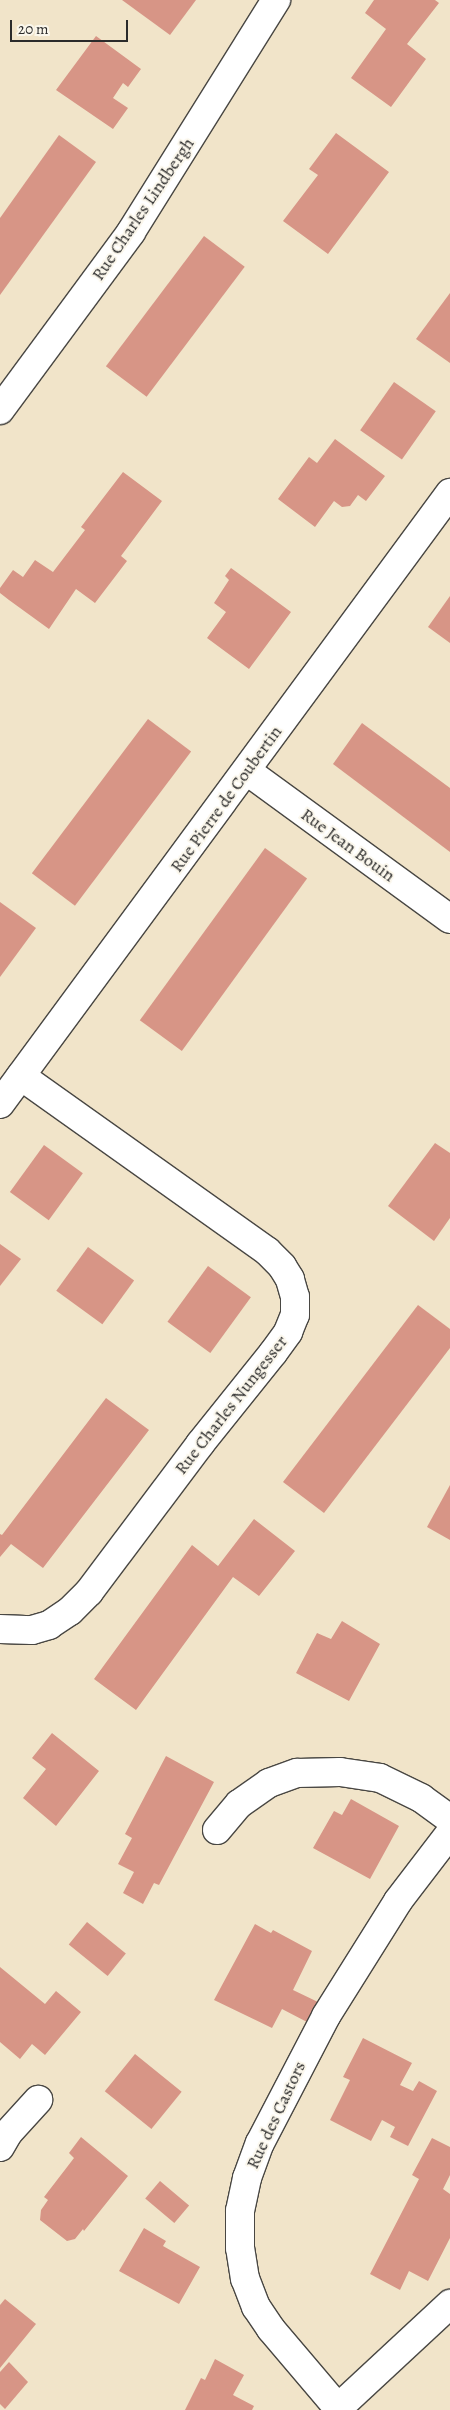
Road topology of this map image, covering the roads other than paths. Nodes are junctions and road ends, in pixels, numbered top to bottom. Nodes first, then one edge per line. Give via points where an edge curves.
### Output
1 (276, 0) edge
2 (0, 410) edge
3 (450, 493) edge
4 (247, 771) junction
5 (450, 919) edge
6 (21, 1076) junction
7 (0, 1104) edge
8 (0, 1629) edge
9 (450, 1819) edge
10 (217, 1830) dead end
11 (450, 1833) edge
12 (38, 2100) dead end
13 (3, 2136) edge
14 (450, 2304) edge
15 (337, 2409) edge

1 - 2 street, Rue Charles Lindbergh via 131,232
3 - 4 street, Rue Pierre de Coubertin
4 - 5 street, Rue Jean Bouin
4 - 6 street, Rue Pierre de Coubertin
6 - 7 street, Rue Pierre de Coubertin
6 - 8 street, Rue Charles Nungesser via 267,1251 290,1279 295,1315 273,1353 89,1592 70,1611 49,1625 32,1630
9 - 10 street via 421,1798 380,1778 340,1772 297,1773 269,1783 239,1804
11 - 15 street, Rue des Castors via 398,1901 326,2016 260,2143 247,2178 240,2211 240,2248 245,2279 256,2307
12 - 13 street
14 - 15 street

